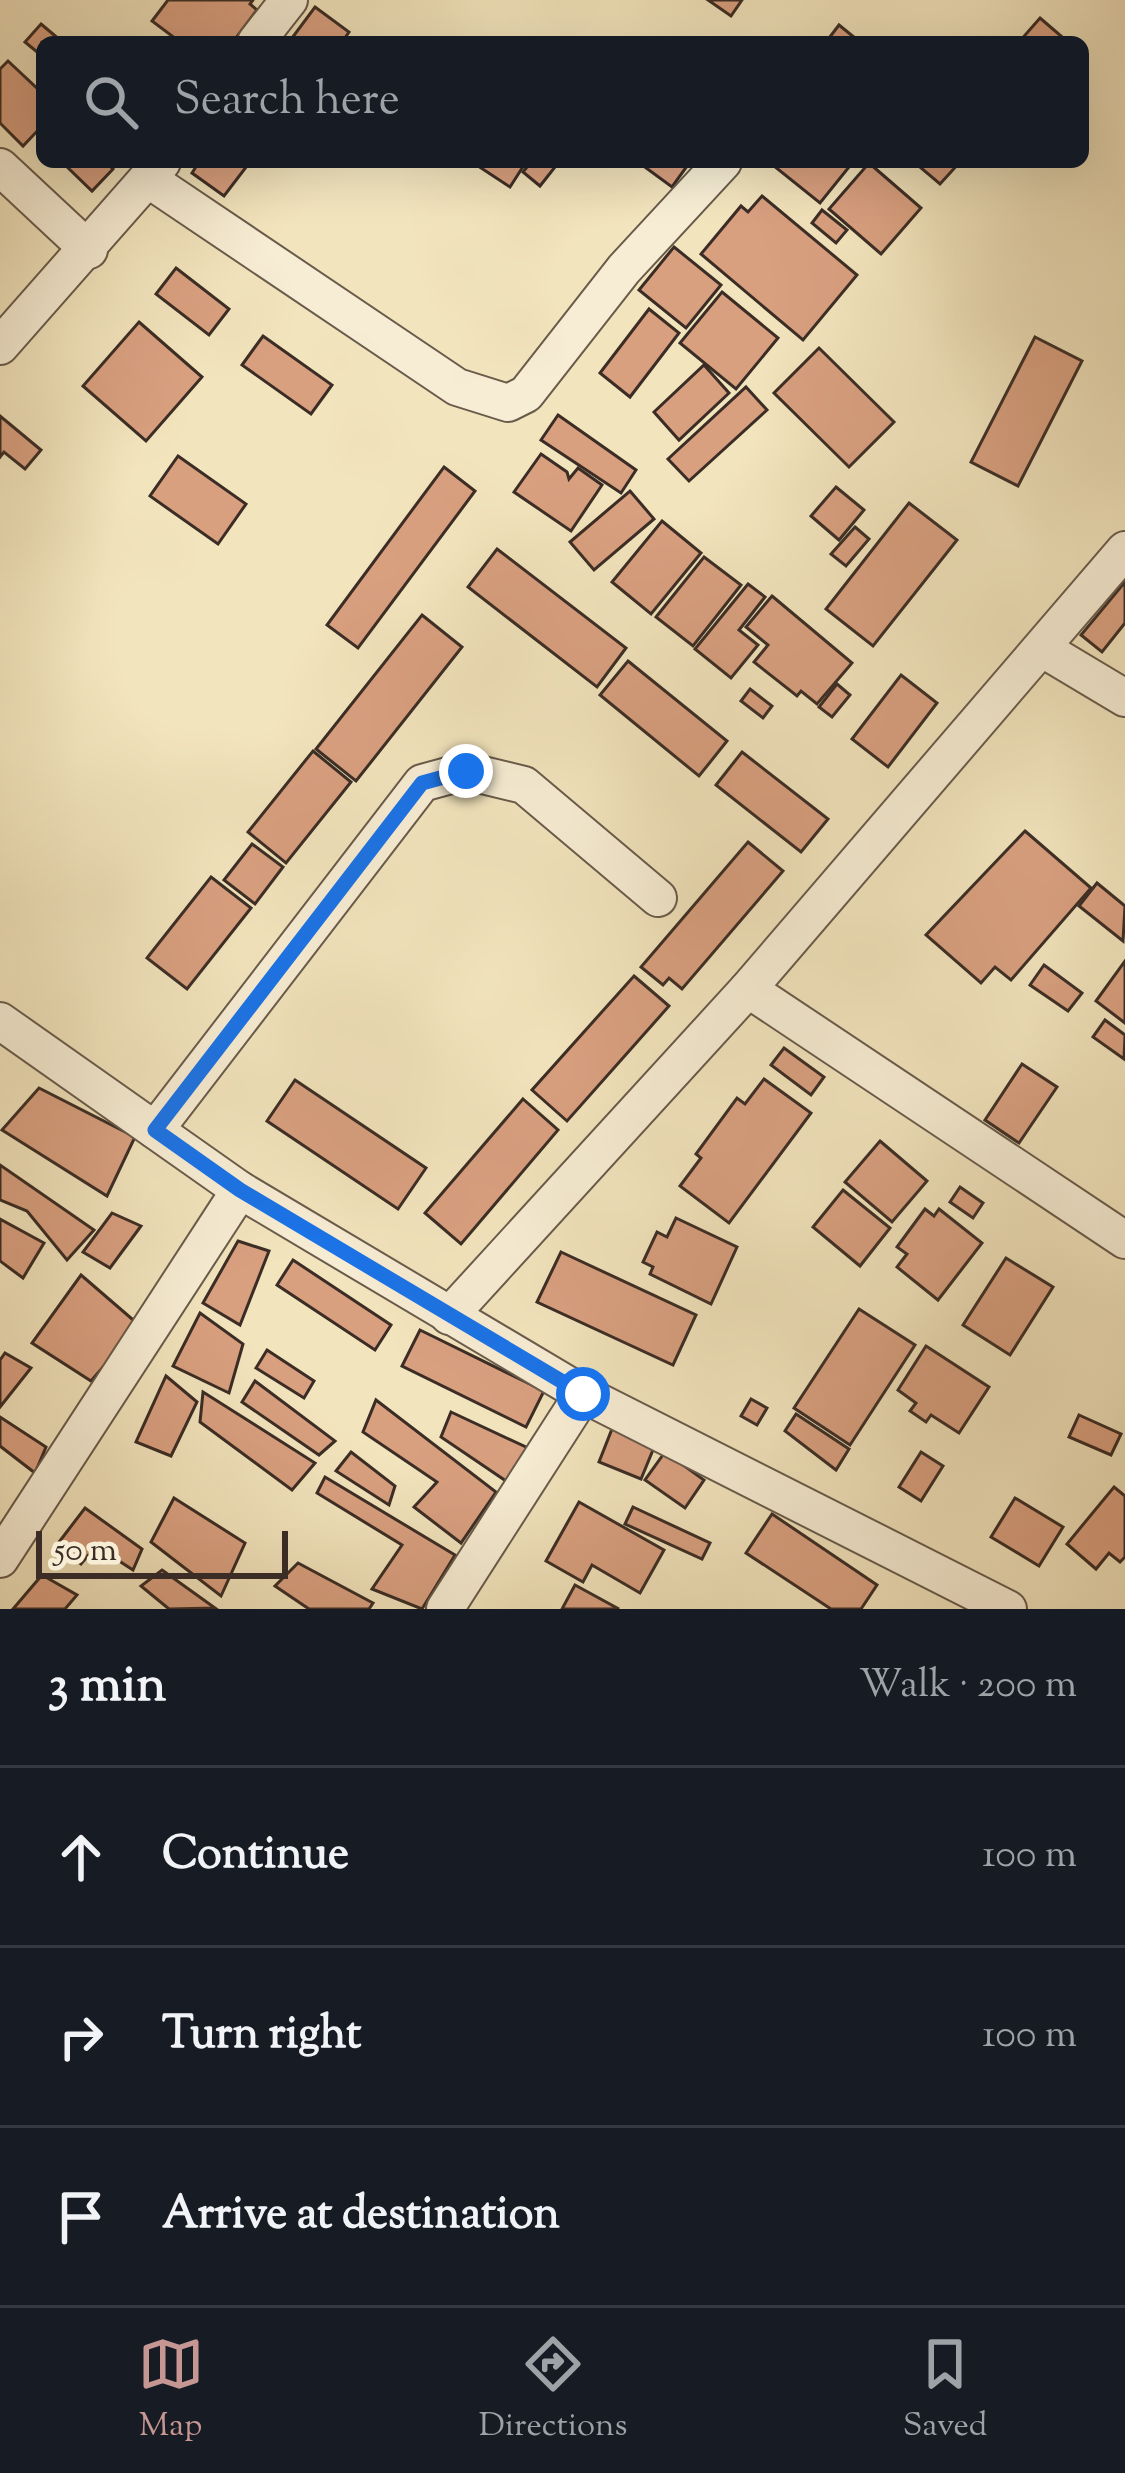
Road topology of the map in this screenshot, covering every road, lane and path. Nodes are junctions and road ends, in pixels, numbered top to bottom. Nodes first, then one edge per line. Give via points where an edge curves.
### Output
1 (289, 0) edge
2 (261, 36) edge
3 (0, 167) edge
4 (717, 168) edge
5 (155, 170) edge
6 (89, 250) junction
7 (0, 346) edge
8 (1125, 550) edge
9 (1043, 650) junction
10 (1125, 698) edge
11 (658, 898) dead end
12 (748, 989) junction
13 (0, 1021) edge
14 (155, 1130) junction
15 (240, 1190) junction
16 (1125, 1240) edge
17 (449, 1316) junction
18 (583, 1394) junction
19 (0, 1559) edge
20 (951, 1596) edge
21 (445, 1609) edge
22 (1008, 1609) edge

1 - 2 street
3 - 6 street
4 - 5 street via 526,394 508,404 457,387
5 - 6 street
6 - 7 street
8 - 9 street
9 - 10 street
9 - 12 street
11 - 14 street via 524,785 466,771 422,783
12 - 16 street
12 - 17 street
13 - 14 street
14 - 15 street
15 - 17 street
15 - 19 street
17 - 18 street
18 - 20 street
18 - 21 street
20 - 22 street

